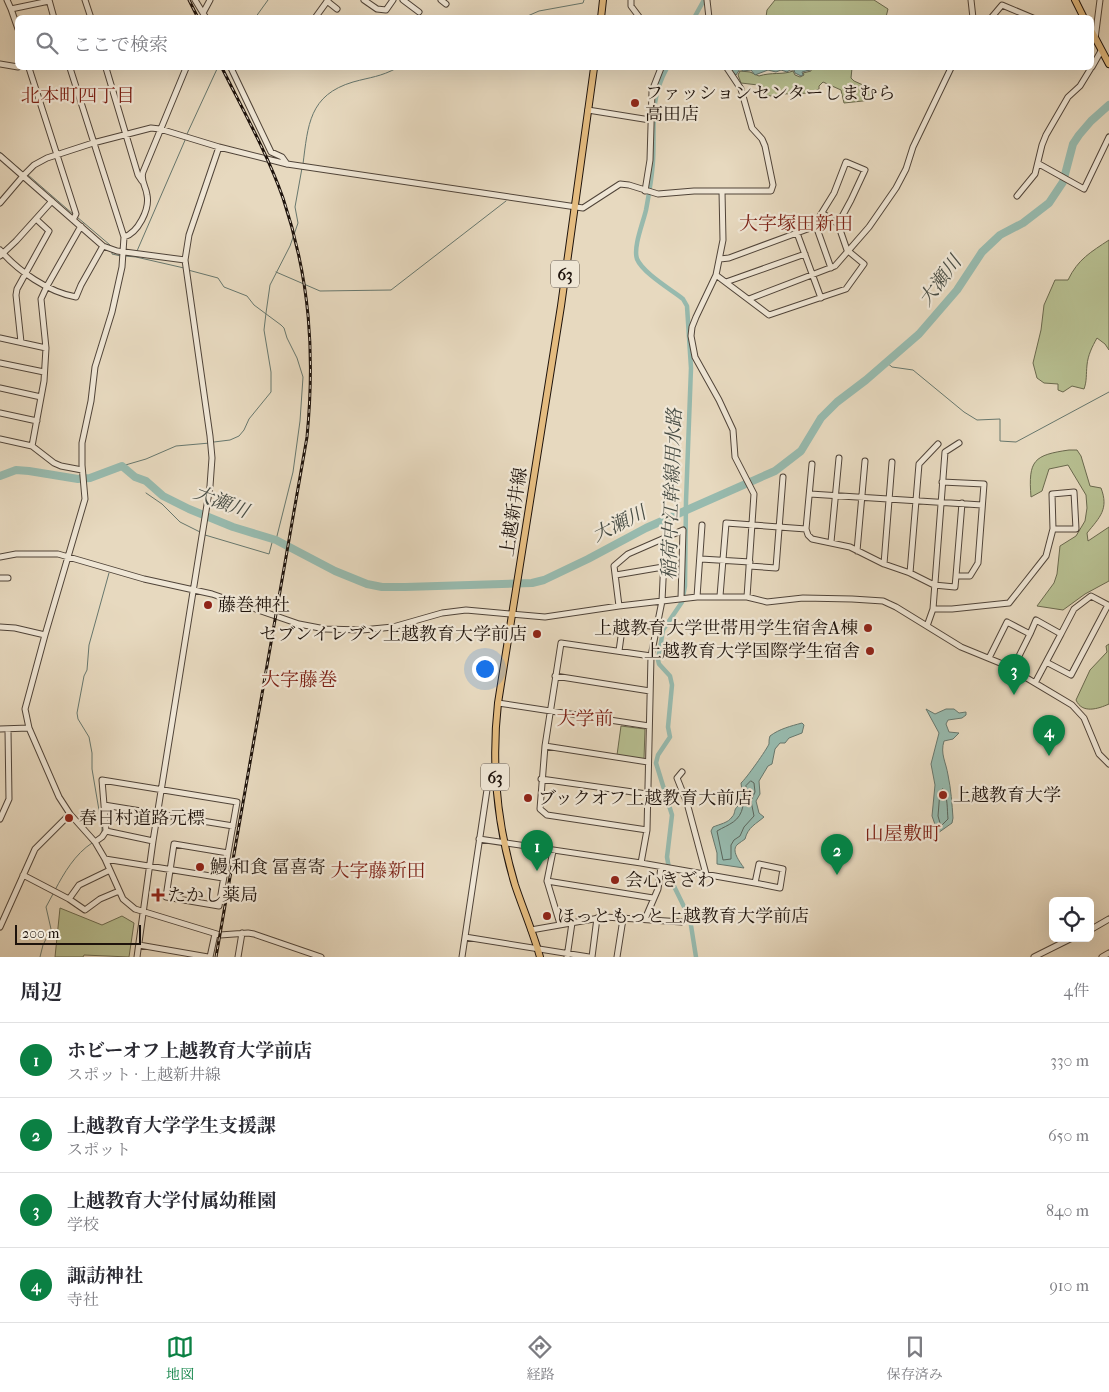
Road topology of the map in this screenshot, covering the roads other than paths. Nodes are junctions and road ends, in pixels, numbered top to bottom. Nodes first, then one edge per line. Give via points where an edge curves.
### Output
1 (6, 0) edge
2 (49, 0) edge
3 (85, 0) edge
4 (195, 0) edge
5 (210, 0) edge
6 (328, 0) edge
7 (364, 0) edge
8 (393, 0) edge
9 (403, 0) edge
10 (603, 0) edge
11 (631, 0) edge
12 (708, 0) edge
13 (971, 0) edge
14 (1075, 0) edge
15 (1100, 0) edge
16 (12, 9) junction
17 (337, 9) dead end
18 (419, 12) dead end
19 (53, 15) edge
20 (90, 15) edge
21 (205, 15) edge
22 (317, 15) edge
23 (601, 15) edge
24 (638, 15) edge
25 (709, 15) edge
26 (973, 15) edge
27 (994, 15) edge
28 (1026, 15) edge
29 (1082, 15) edge
30 (15, 19) edge
31 (1095, 40) edge
32 (1102, 50) junction
33 (1094, 62) edge
34 (0, 63) edge
35 (1109, 64) edge
36 (15, 66) edge
37 (28, 70) edge
38 (71, 70) edge
39 (107, 70) edge
40 (185, 70) edge
41 (232, 70) edge
42 (594, 70) edge
43 (660, 70) edge
44 (728, 70) edge
45 (950, 70) edge
46 (1089, 70) edge
47 (588, 110) junction
48 (650, 120) junction
49 (160, 129) junction
50 (126, 136) junction
51 (1109, 137) edge
52 (93, 143) junction
53 (219, 147) junction
54 (57, 154) junction
55 (0, 156) edge
56 (287, 164) junction
57 (1039, 164) junction
58 (23, 176) junction
59 (143, 182) junction
60 (645, 191) junction
61 (722, 191) junction
62 (1017, 196) dead end
63 (52, 201) junction
64 (0, 202) edge
65 (574, 207) junction
66 (822, 214) junction
67 (36, 219) junction
68 (73, 220) junction
69 (815, 223) junction
70 (838, 224) junction
71 (81, 226) junction
72 (797, 233) junction
73 (124, 238) junction
74 (103, 246) junction
75 (847, 250) junction
76 (124, 252) junction
77 (1, 253) edge
78 (805, 254) junction
79 (720, 259) junction
80 (185, 260) junction
81 (831, 268) junction
82 (24, 273) junction
83 (716, 275) junction
84 (813, 275) junction
85 (726, 282) junction
86 (46, 286) junction
87 (821, 298) junction
88 (749, 300) junction
89 (0, 338) edge
90 (21, 342) junction
91 (46, 348) junction
92 (0, 363) edge
93 (44, 372) junction
94 (0, 388) edge
95 (42, 397) junction
96 (0, 413) edge
97 (37, 421) junction
98 (0, 439) edge
99 (960, 443) dead end
100 (938, 444) dead end
101 (32, 446) junction
102 (839, 458) dead end
103 (865, 461) dead end
104 (892, 462) dead end
105 (812, 464) dead end
106 (83, 472) junction
107 (783, 477) dead end
108 (942, 482) junction
109 (810, 494) junction
110 (836, 496) junction
111 (862, 497) junction
112 (889, 499) junction
113 (916, 501) junction
114 (940, 502) junction
115 (962, 504) junction
116 (982, 505) junction
117 (702, 525) dead end
118 (752, 525) junction
119 (780, 527) junction
120 (806, 529) junction
121 (1053, 530) junction
122 (665, 538) junction
123 (831, 542) junction
124 (857, 551) junction
125 (0, 557) edge
126 (69, 557) junction
127 (701, 558) junction
128 (723, 560) junction
129 (749, 564) junction
130 (884, 564) junction
131 (664, 567) junction
132 (910, 573) junction
133 (616, 575) junction
134 (956, 576) junction
135 (0, 578) edge
136 (8, 578) dead end
137 (934, 585) junction
138 (193, 590) junction
139 (720, 596) junction
140 (696, 597) junction
141 (747, 597) junction
142 (681, 598) junction
143 (662, 601) junction
144 (619, 606) junction
145 (933, 609) junction
146 (514, 614) junction
147 (927, 626) junction
148 (0, 627) edge
149 (657, 627) junction
150 (1030, 634) junction
151 (1061, 634) junction
152 (45, 635) junction
153 (619, 651) junction
154 (651, 656) junction
155 (989, 658) junction
156 (1046, 662) junction
157 (1012, 670) junction
158 (555, 676) junction
159 (1035, 683) junction
160 (650, 691) junction
161 (498, 703) junction
162 (550, 711) junction
163 (649, 726) junction
164 (29, 728) junction
165 (0, 729) edge
166 (8, 730) junction
167 (545, 746) junction
168 (648, 762) junction
169 (1109, 764) edge
170 (682, 772) dead end
171 (541, 779) junction
172 (496, 782) junction
173 (161, 790) junction
174 (648, 794) junction
175 (104, 805) junction
176 (157, 813) junction
177 (70, 814) junction
178 (0, 818) edge
179 (233, 826) junction
180 (647, 830) junction
181 (106, 831) junction
182 (479, 839) junction
183 (94, 841) junction
184 (153, 841) junction
185 (504, 843) junction
186 (553, 850) junction
187 (228, 853) junction
188 (105, 859) junction
189 (641, 862) junction
190 (149, 866) junction
191 (661, 867) junction
192 (110, 870) junction
193 (170, 870) junction
194 (23, 874) junction
195 (706, 874) junction
196 (223, 878) junction
197 (547, 881) junction
198 (755, 883) junction
199 (119, 891) junction
200 (653, 898) junction
201 (69, 899) junction
202 (142, 911) junction
203 (597, 918) junction
204 (1109, 918) edge
205 (623, 919) junction
206 (644, 919) junction
207 (682, 922) dead end
208 (572, 923) junction
209 (560, 924) junction
210 (0, 927) edge
211 (1094, 927) edge
212 (531, 930) junction
213 (242, 933) junction
214 (215, 934) junction
215 (465, 937) junction
216 (1064, 942) edge
217 (139, 945) junction
218 (159, 949) junction
219 (538, 949) junction
220 (1048, 950) junction
221 (1109, 953) edge
222 (567, 955) edge
223 (313, 956) edge
224 (137, 957) edge
225 (158, 957) edge
226 (209, 957) edge
227 (238, 957) edge
228 (321, 957) edge
229 (462, 957) edge
230 (540, 957) edge
231 (591, 957) edge
232 (617, 957) edge
233 (1034, 957) edge
234 (1052, 957) edge
235 (1102, 957) edge

1 - 16 street
2 - 16 street
2 - 19 street
3 - 20 street
4 - 21 street
5 - 21 street
6 - 17 street
6 - 22 street
7 - 8 street via 377,9 386,10
9 - 18 street
10 - 23 main road
11 - 24 street
12 - 25 street
13 - 26 street
14 - 29 main road
15 - 31 street
16 - 30 street
27 - 28 street via 1002,5
31 - 32 main road
32 - 33 street
32 - 35 main road
34 - 36 street
37 - 54 street
38 - 52 street
39 - 50 street
40 - 49 street
41 - 56 street via 271,152 282,157
42 - 47 main road, 上越新井線 / 63
43 - 48 street via 652,91
44 - 61 street via 741,89 752,128 765,146 773,185 771,191 766,192
45 - 75 street via 912,147 896,188 869,227
46 - 57 street via 1080,86 1068,97 1046,135
47 - 48 street
47 - 65 main road, 上越新井線 / 63
48 - 60 street via 650,160
49 - 50 street via 151,128
49 - 53 street
49 - 59 street via 143,172
50 - 52 street
50 - 59 street
51 - 57 street via 1084,189
52 - 54 street
52 - 73 street
53 - 56 street
53 - 80 street via 189,235
54 - 58 street via 34,165
54 - 68 street via 76,214
55 - 58 street
56 - 65 street
57 - 62 street
58 - 63 street
58 - 64 street
59 - 73 street via 148,195 147,204 140,224
60 - 61 street via 658,194
60 - 65 street via 620,184 587,207
61 - 79 street
63 - 67 street
63 - 68 street
65 - 146 main road, 上越新井線 / 63
66 - 69 street
66 - 70 street
66 - 70 street via 846,162 865,170
67 - 77 street
67 - 82 street via 49,231
68 - 71 street
69 - 72 street via 813,227
69 - 81 street
70 - 75 street
71 - 74 street
71 - 86 street
72 - 78 street
72 - 79 street
73 - 76 street
74 - 76 street
74 - 86 street via 77,296
75 - 81 street
75 - 87 street via 864,264 846,289
76 - 80 street
76 - 106 street via 112,312 96,367 82,443
77 - 82 street
78 - 84 street
78 - 85 street
79 - 83 street
80 - 138 street via 212,458
81 - 84 street
82 - 86 street
82 - 90 street via 16,295
83 - 85 street
83 - 118 street via 692,327 693,348 733,430 735,457 754,494
84 - 87 street
84 - 88 street
85 - 88 street
86 - 91 street via 41,299
87 - 88 street via 769,315
89 - 90 street
90 - 91 street
91 - 93 street
92 - 93 street
93 - 95 street
94 - 95 street
95 - 97 street
96 - 97 street
97 - 101 street
98 - 101 street
99 - 108 street via 945,452
100 - 113 street via 919,464
101 - 106 street via 54,463
102 - 110 street
103 - 111 street
104 - 112 street
105 - 109 street
106 - 126 street via 85,499
107 - 119 street
108 - 114 street
108 - 116 street via 984,484
109 - 110 street
109 - 120 street
110 - 111 street
110 - 123 street
111 - 112 street
111 - 124 street
112 - 113 street
112 - 130 street
113 - 114 street
113 - 132 street
114 - 115 street
114 - 137 street
115 - 116 street
115 - 134 street
116 - 134 street via 978,563 970,576
117 - 127 street
118 - 119 street
118 - 128 street via 726,523
118 - 129 street
119 - 120 street
119 - 129 street via 776,568
120 - 123 street via 808,536
121 - 121 street via 1052,494 1074,492 1076,529
121 - 145 street via 1046,556 1009,603
122 - 131 street
122 - 133 street via 628,554 614,566
122 - 142 street via 683,530
123 - 124 street
124 - 130 street
125 - 126 street via 46,554
126 - 138 street
126 - 152 street
127 - 128 street
127 - 140 street
128 - 129 street
128 - 139 street
129 - 141 street
130 - 132 street
131 - 133 street
131 - 143 street
132 - 137 street
133 - 144 street
134 - 137 street via 955,587
135 - 136 street
137 - 145 street
138 - 146 street via 299,624 325,629 394,627 456,611
138 - 173 street
139 - 140 street
139 - 141 street
140 - 142 street
141 - 147 street via 767,602 802,598 882,601
142 - 143 street
143 - 144 street
143 - 149 street
144 - 146 street via 545,617
145 - 147 street
146 - 161 main road, 上越新井線 / 63
147 - 155 street via 961,647
148 - 152 street
149 - 153 street via 623,622
149 - 154 street
150 - 151 street via 1036,620
150 - 155 street via 1007,622
150 - 157 street
151 - 156 street
151 - 156 street via 1074,609 1091,596 1108,605 1071,675
152 - 164 street via 25,709
153 - 154 street
153 - 158 street via 561,642
154 - 160 street
155 - 157 street
156 - 159 street
157 - 159 street
158 - 160 street
158 - 162 street
159 - 169 street via 1079,711 1088,724 1099,754
160 - 163 street
161 - 162 street
161 - 172 main road, 上越新井線 / 63 via 494,742
162 - 163 street
162 - 167 street
163 - 168 street
164 - 166 street
164 - 177 street via 59,797
165 - 166 street
166 - 178 street via 9,799
167 - 168 street
167 - 171 street
168 - 174 street
170 - 195 street via 677,778
171 - 174 street
171 - 180 street via 540,809 547,815
172 - 182 street via 488,783
172 - 185 main road, 上越新井線 / 63
173 - 175 street via 102,780
173 - 176 street
173 - 179 street via 237,802
174 - 180 street
175 - 176 street
175 - 181 street
176 - 179 street
176 - 184 street
177 - 183 street
177 - 194 street via 35,849
179 - 187 street
180 - 189 street
181 - 183 street
181 - 184 street
182 - 185 street
182 - 215 street
183 - 188 street
184 - 190 street
185 - 186 street
185 - 212 main road, 上越新井線 / 63
186 - 189 street
186 - 197 street
187 - 193 street via 174,844
187 - 196 street
188 - 190 street
188 - 192 street
189 - 191 street
190 - 193 street
190 - 202 street
191 - 195 street
191 - 200 street via 658,889
192 - 199 street
192 - 201 street via 80,884
193 - 196 street
193 - 196 street via 166,896 219,906
194 - 201 street
194 - 210 street
195 - 198 street
197 - 200 street
197 - 209 street
198 - 198 street via 759,864 784,869 780,888
199 - 201 street via 100,899 86,910
199 - 202 street via 126,903
200 - 206 street
202 - 214 street
202 - 217 street
203 - 205 street
203 - 208 street
203 - 231 street
204 - 211 street
205 - 206 street
205 - 232 street
206 - 207 street
208 - 209 street
208 - 222 street
209 - 212 street
212 - 219 main road, 上越新井線 / 63
213 - 214 street
213 - 223 street via 265,937
213 - 227 street
214 - 226 street
215 - 219 street
215 - 229 street
216 - 220 street
217 - 218 street
217 - 224 street
218 - 225 street
218 - 226 street
219 - 222 street
219 - 230 main road, 上越新井線 / 63
220 - 233 street
220 - 234 street
221 - 235 street
222 - 231 street
223 - 228 street

